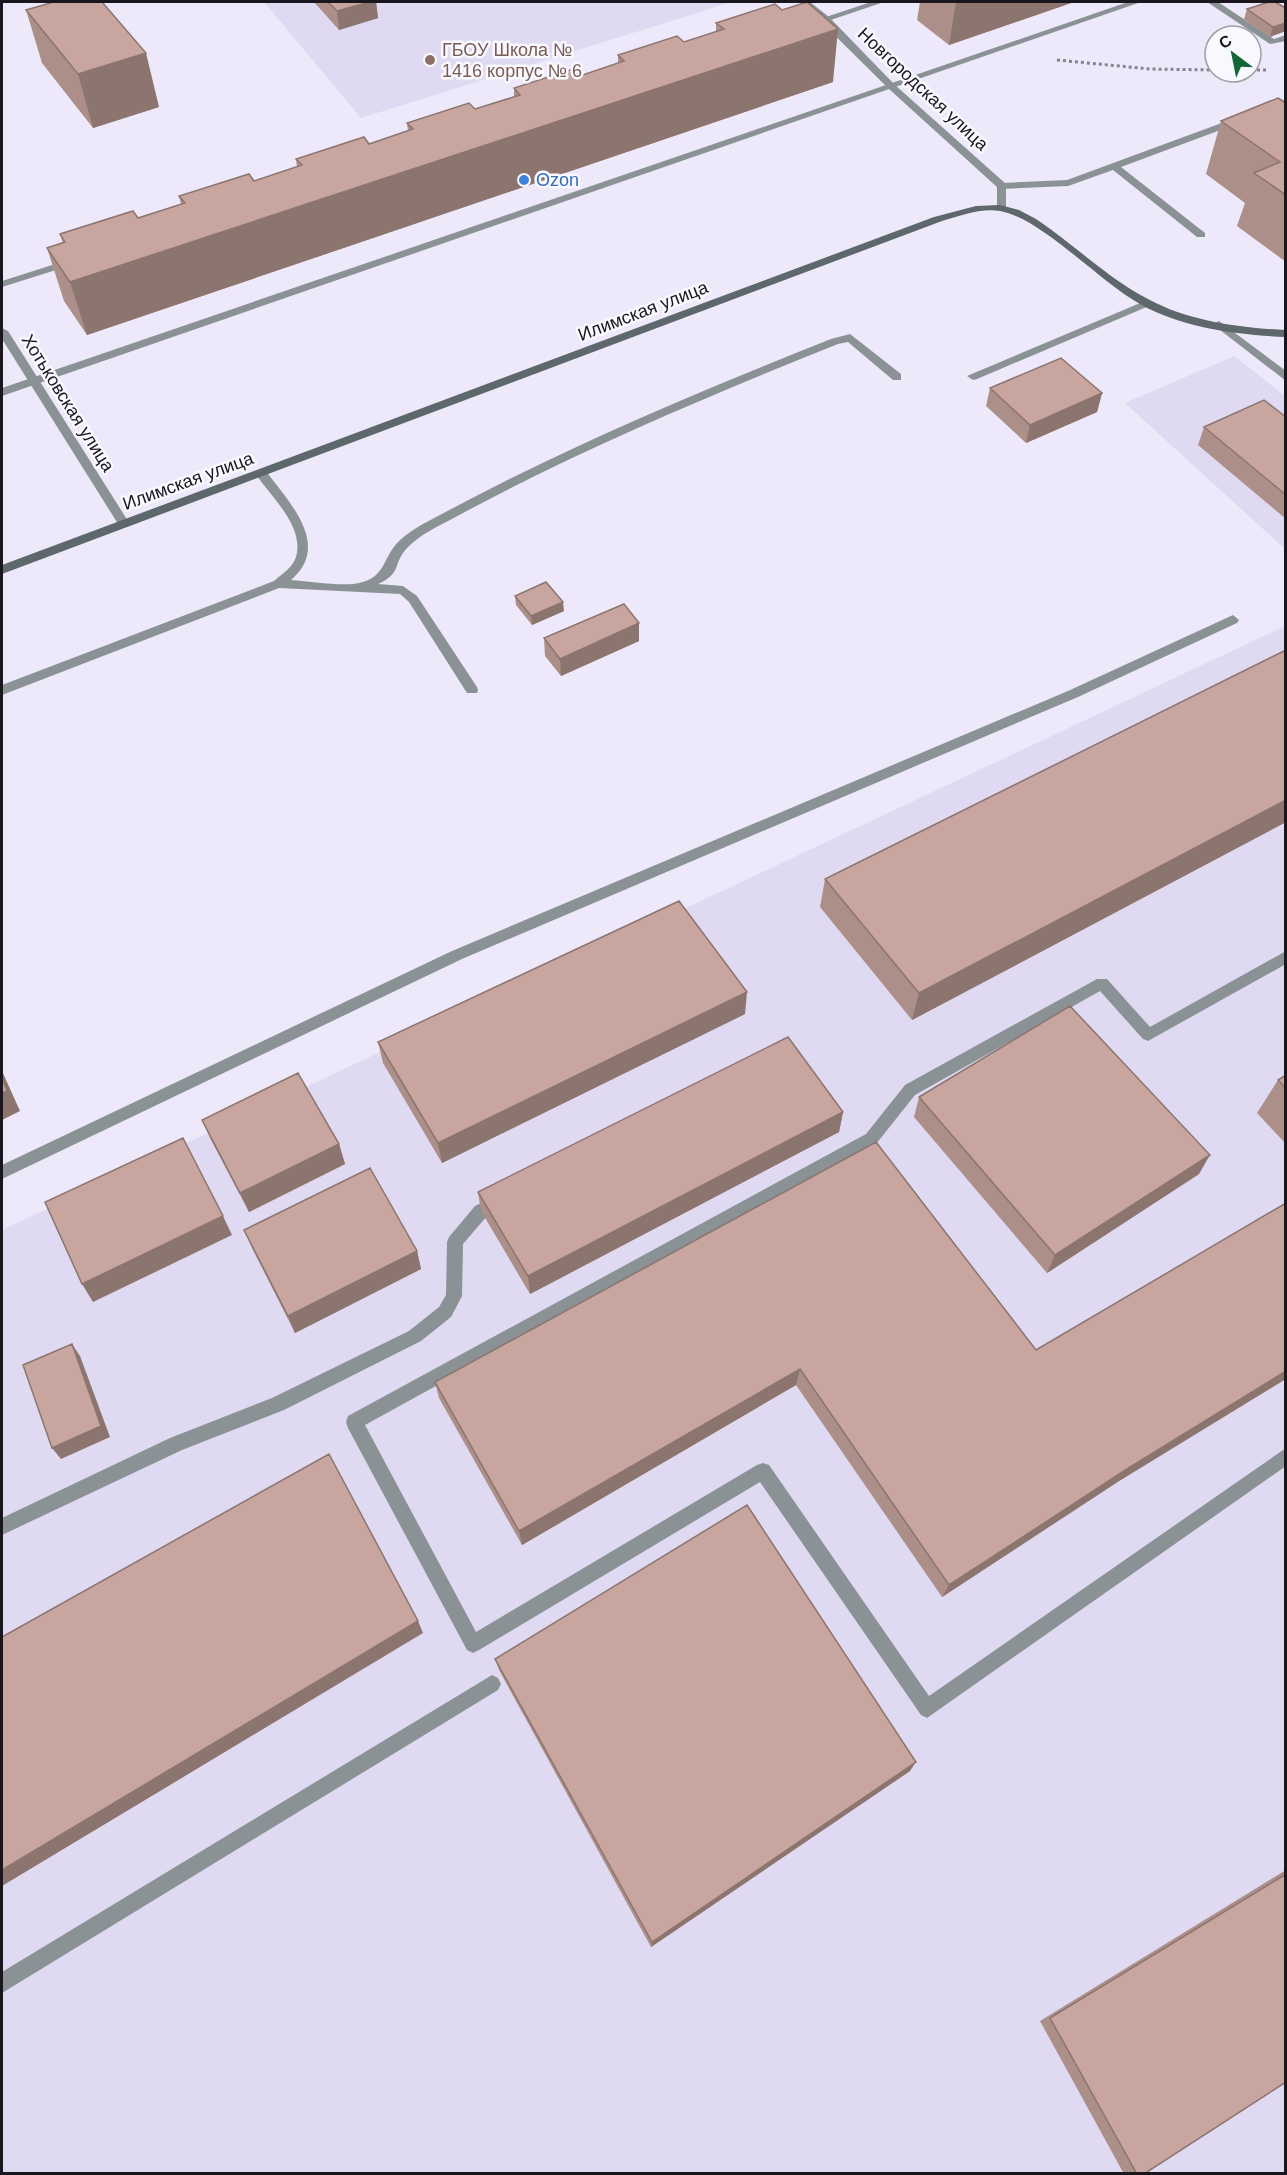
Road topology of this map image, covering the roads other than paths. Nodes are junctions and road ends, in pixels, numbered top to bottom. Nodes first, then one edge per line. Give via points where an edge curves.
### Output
1 (805, 2) edge
2 (879, 2) edge
3 (1136, 2) edge
4 (1212, 2) edge
5 (826, 19) junction
6 (804, 27) edge
7 (1286, 38) edge
8 (892, 87) junction
9 (1253, 115) edge
10 (1114, 166) junction
11 (1002, 186) junction
12 (1002, 208) junction
13 (1201, 235) dead end
14 (81, 259) edge
15 (2, 284) edge
16 (1145, 304) junction
17 (1219, 324) junction
18 (2, 331) edge
19 (1286, 334) edge
20 (973, 376) dead end
21 (897, 377) dead end
22 (1286, 377) edge
23 (33, 381) junction
24 (2, 392) edge
25 (261, 473) junction
26 (124, 524) junction
27 (2, 570) edge
28 (278, 584) junction
29 (362, 587) junction
30 (1233, 620) dead end
31 (2, 690) edge
32 (472, 690) dead end
33 (1286, 957) edge
34 (2, 1172) edge
35 (512, 1195) edge
36 (1286, 1456) edge
37 (2, 1527) edge
38 (492, 1684) dead end
39 (2, 1983) edge

1 - 5 street, Новгородская улица
2 - 5 street
3 - 8 street
4 - 7 street via 1273,42
5 - 6 street
5 - 8 street, Новгородская улица
8 - 11 street, Новгородская улица
8 - 23 street
9 - 10 street
10 - 11 street via 1068,183
10 - 13 street
11 - 12 street
12 - 16 street, Илимская улица via 1024,215 1113,285
12 - 25 street, Илимская улица via 974,208 938,219
14 - 15 street
16 - 17 street, Илимская улица
16 - 20 street
17 - 19 street, Илимская улица
17 - 22 street
18 - 23 street, Хотьковская улица
21 - 29 street via 850,338 835,341 653,416 444,519 405,542 387,575
23 - 24 street
23 - 26 street, Хотьковская улица
25 - 26 street, Илимская улица
25 - 28 street via 304,543 297,566
26 - 27 street, Илимская улица
28 - 29 street
28 - 31 street
29 - 32 street via 403,590 413,599
30 - 34 street via 1073,694 457,955
33 - 36 street via 1148,1035 1102,983 910,1090 870,1139 354,1422 473,1644 763,1471 927,1708
35 - 37 street via 481,1211 455,1242 454,1296 445,1312 415,1336 278,1404 176,1444
38 - 39 street

